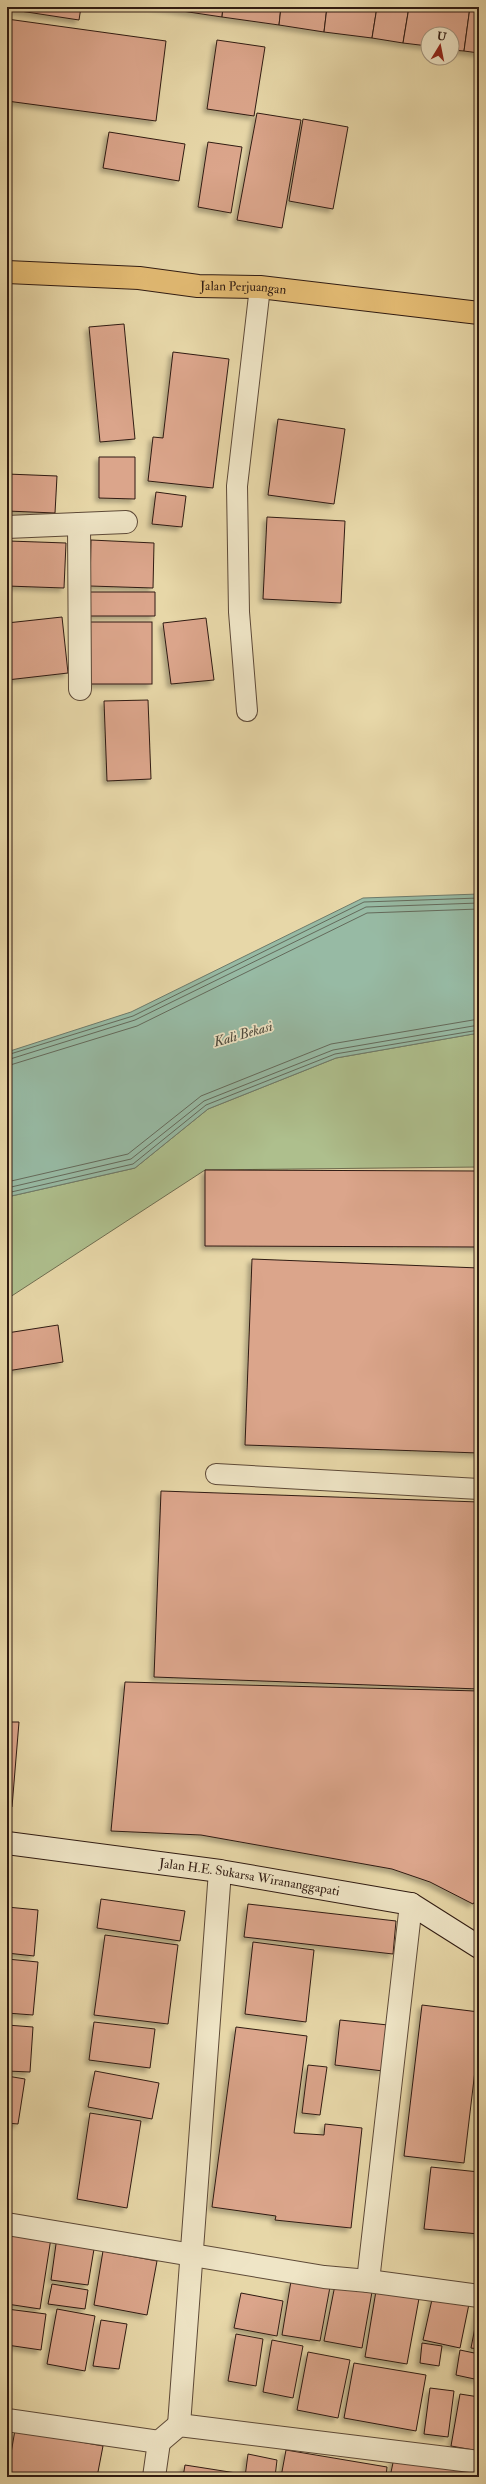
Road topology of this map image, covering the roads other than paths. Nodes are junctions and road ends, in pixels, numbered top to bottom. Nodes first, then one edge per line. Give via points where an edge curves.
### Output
1 (7, 272) edge
2 (260, 287) junction
3 (479, 313) edge
4 (126, 522) dead end
5 (79, 524) junction
6 (7, 527) edge
7 (80, 689) dead end
8 (246, 711) dead end
9 (216, 1474) dead end
10 (479, 1489) edge
11 (7, 1843) edge
12 (220, 1871) junction
13 (411, 1904) junction
14 (479, 1947) edge
15 (7, 2224) edge
16 (191, 2255) junction
17 (368, 2281) junction
18 (479, 2296) edge
19 (7, 2420) edge
20 (179, 2425) junction
21 (159, 2442) junction
22 (479, 2462) edge
23 (154, 2477) edge

1 - 2 main road, Jalan Perjuangan via 139,278 198,286
2 - 3 main road, Jalan Perjuangan
2 - 8 lane via 237,486 239,612
4 - 5 street
5 - 6 street
5 - 7 street
9 - 10 lane
11 - 12 street, Jalan H.E. Sukarsa Wirananggapati
12 - 13 street, Jalan H.E. Sukarsa Wirananggapati
12 - 16 street
13 - 14 street, Jalan H.E. Sukarsa Wirananggapati
13 - 17 street
15 - 16 street
16 - 17 street via 324,2277
16 - 20 street
17 - 18 street
19 - 21 street
20 - 21 street
20 - 22 street
21 - 23 street

